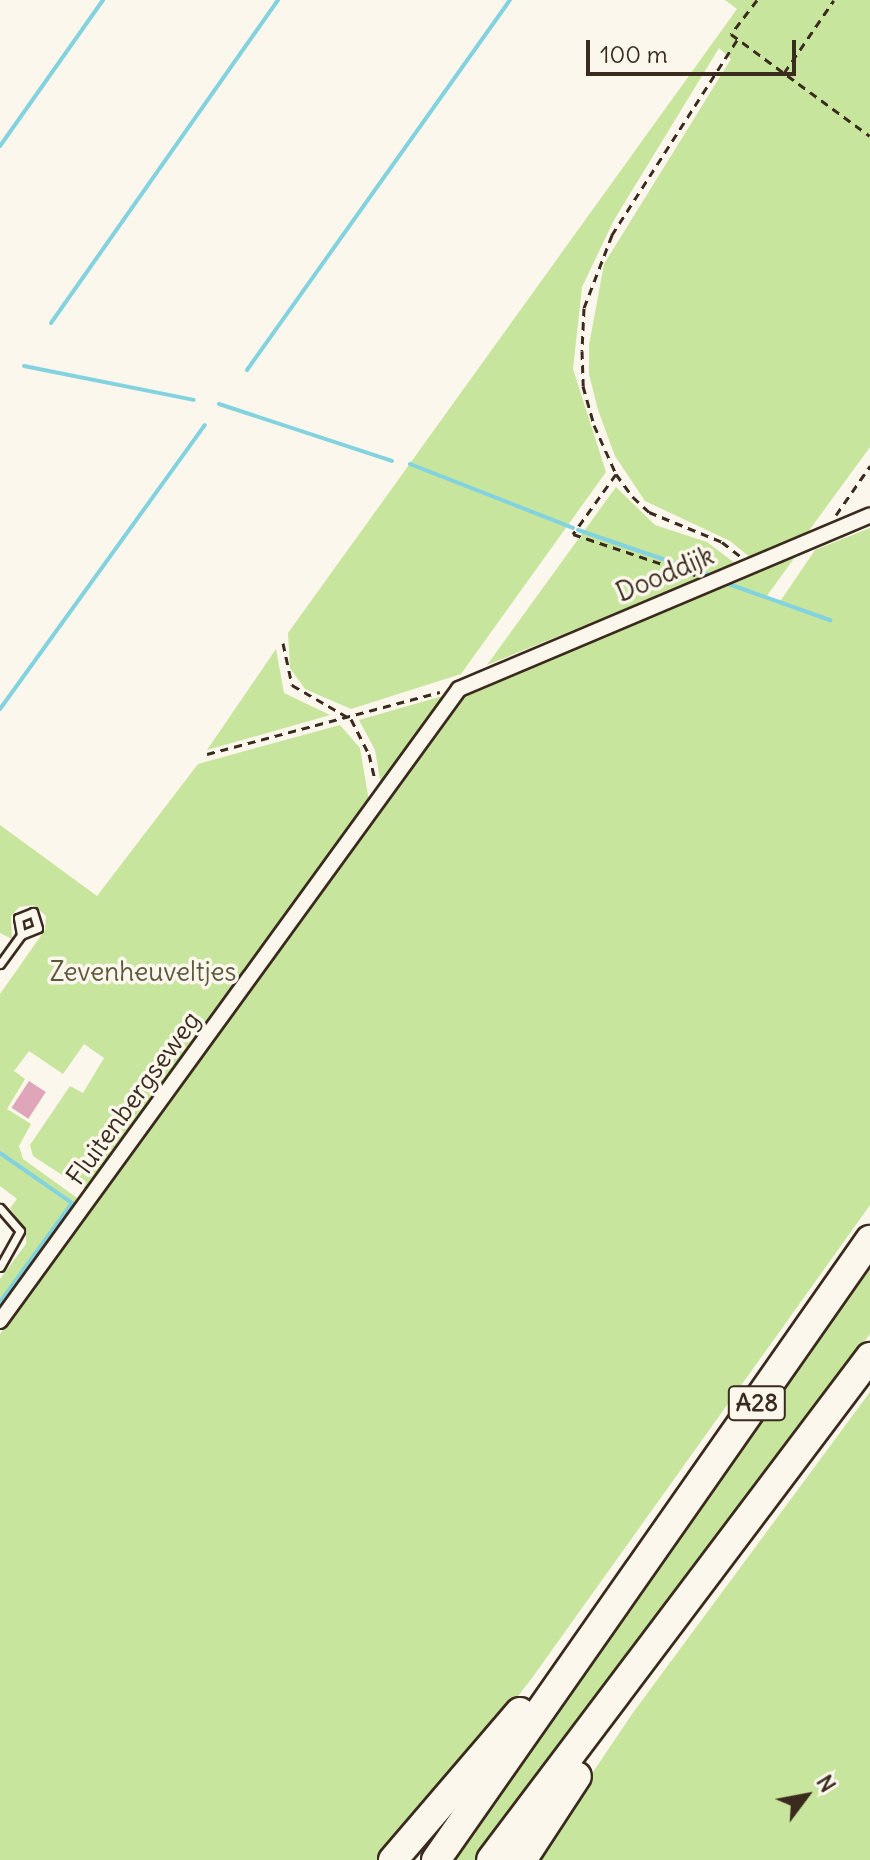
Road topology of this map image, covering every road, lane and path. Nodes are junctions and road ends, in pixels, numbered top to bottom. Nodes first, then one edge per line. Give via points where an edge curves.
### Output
1 (757, 0) edge
2 (834, 0) edge
3 (737, 40) junction
4 (784, 73) junction
5 (870, 136) edge
6 (870, 466) edge
7 (616, 474) junction
8 (870, 515) edge
9 (822, 534) junction
10 (748, 565) junction
11 (710, 581) junction
12 (283, 643) dead end
13 (479, 678) joint
14 (463, 686) junction
15 (349, 718) junction
16 (207, 754) dead end
17 (380, 800) junction
18 (21, 935) dead end
19 (0, 964) edge
20 (0, 1208) edge
21 (870, 1240) edge
22 (0, 1267) edge
23 (0, 1321) edge
24 (870, 1357) edge
25 (644, 1565) junction
26 (647, 1654) junction
27 (393, 1860) edge
28 (436, 1860) edge
29 (491, 1860) edge
30 (522, 1860) edge

1 - 3 path via 731,34
2 - 4 path
3 - 4 path
3 - 7 path via 612,235 584,308 583,386
4 - 5 path
6 - 9 path
7 - 10 path via 649,512 722,542
7 - 11 path via 573,534
8 - 9 street, Dooddijk
9 - 10 street, Dooddijk
10 - 11 street, Dooddijk
11 - 13 street, Dooddijk
12 - 15 path via 292,685
13 - 14 street, Fluitenbergseweg
14 - 15 path
14 - 17 street, Fluitenbergseweg
15 - 16 path
15 - 17 path via 369,754
17 - 23 street, Fluitenbergseweg
18 - 19 lane
20 - 22 lane via 20,1231
21 - 25 highway, A28
24 - 26 highway, A28
25 - 27 highway, A28 via 591,1617 488,1754
25 - 28 highway, A28
26 - 29 highway, A28
26 - 30 highway, A28 via 617,1716

